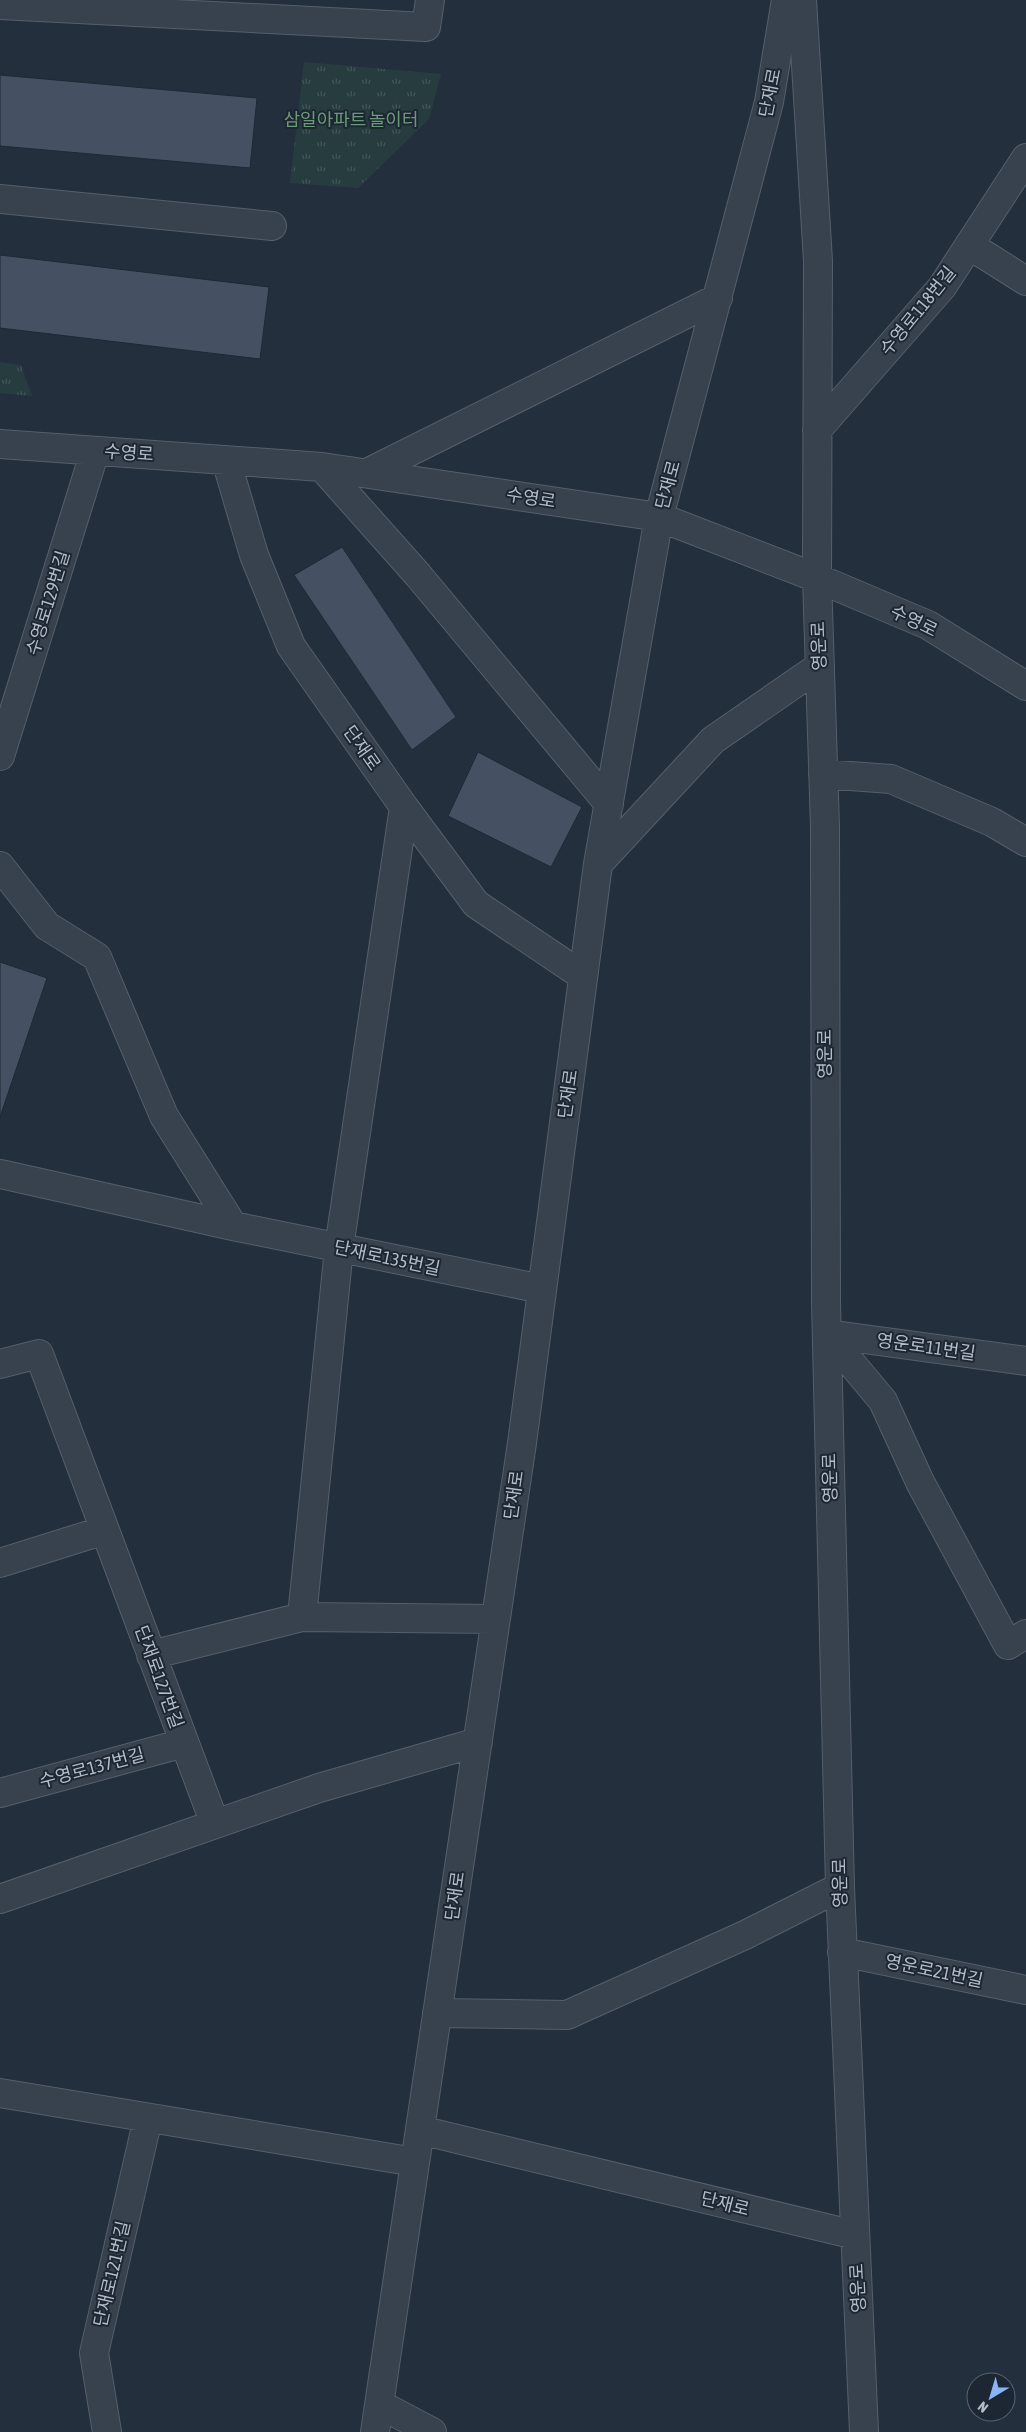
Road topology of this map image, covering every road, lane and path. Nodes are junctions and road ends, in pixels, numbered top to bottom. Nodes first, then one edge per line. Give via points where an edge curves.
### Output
1 (430, 0) edge
2 (786, 0) edge
3 (802, 0) edge
4 (0, 5) edge
5 (1026, 158) edge
6 (0, 200) edge
7 (272, 226) dead end
8 (969, 245) junction
9 (1026, 281) edge
10 (718, 298) junction
11 (817, 430) junction
12 (0, 444) edge
13 (95, 451) junction
14 (226, 460) junction
15 (322, 467) junction
16 (366, 473) junction
17 (659, 517) junction
18 (818, 578) junction
19 (820, 666) junction
20 (1026, 686) edge
21 (0, 756) edge
22 (823, 774) junction
23 (609, 804) junction
24 (404, 807) junction
25 (1026, 842) edge
26 (598, 864) junction
27 (0, 866) edge
28 (584, 976) junction
29 (0, 1174) edge
30 (233, 1226) junction
31 (339, 1248) junction
32 (542, 1289) junction
33 (827, 1334) junction
34 (1026, 1360) edge
35 (0, 1364) edge
36 (105, 1530) junction
37 (0, 1563) edge
38 (302, 1617) junction
39 (496, 1618) junction
40 (1026, 1634) edge
41 (151, 1655) junction
42 (478, 1742) junction
43 (184, 1744) junction
44 (0, 1793) edge
45 (215, 1824) junction
46 (840, 1887) junction
47 (0, 1899) edge
48 (842, 1952) junction
49 (1026, 1990) edge
50 (437, 2013) junction
51 (0, 2093) edge
52 (148, 2118) junction
53 (420, 2130) junction
54 (415, 2162) junction
55 (855, 2235) junction
56 (379, 2404) junction
57 (107, 2432) edge
58 (375, 2432) edge
59 (432, 2432) edge
60 (864, 2432) edge

1 - 4 street via 426,27
2 - 10 street, 단재로 via 769,102
3 - 11 street, 영운로 via 818,261
5 - 8 street, 수영로118번길
6 - 7 street
8 - 9 street
8 - 11 street, 수영로118번길 via 942,287
10 - 16 street
10 - 17 street, 단재로
11 - 18 street, 영운로
12 - 13 street, 수영로
13 - 14 street, 수영로
13 - 21 street, 수영로129번길
14 - 15 street, 수영로
14 - 24 street, 단재로 via 254,555 291,646
15 - 16 street, 수영로
15 - 23 street via 418,575
16 - 17 street, 수영로
17 - 18 street, 수영로
17 - 23 street, 단재로
18 - 19 street, 영운로
18 - 20 street, 수영로 via 928,625
19 - 22 street, 영운로
19 - 26 street via 713,740
22 - 25 street via 891,779 992,822
22 - 33 street, 영운로
23 - 26 street, 단재로
24 - 28 street, 단재로 via 476,904
24 - 31 street
26 - 28 street, 단재로
27 - 30 street via 47,926 97,957 164,1116
28 - 32 street, 단재로
29 - 30 street, 단재로135번길
30 - 31 street, 단재로135번길
31 - 32 street, 단재로135번길
31 - 38 street
32 - 39 street, 단재로
33 - 34 street, 영운로11번길
33 - 40 street via 883,1401 920,1482 1008,1645
33 - 46 street, 영운로
35 - 36 street via 39,1354
36 - 37 street
36 - 41 street, 단재로127번길
38 - 39 street
38 - 41 street
39 - 42 street, 단재로
41 - 43 street, 단재로127번길
42 - 45 street via 319,1788
42 - 50 street, 단재로
43 - 44 street, 수영로137번길
43 - 45 street, 단재로127번길
45 - 47 street
46 - 48 street, 영운로
46 - 50 street via 745,1935 567,2015
48 - 49 street, 영운로21번길
48 - 55 street, 영운로
50 - 53 street, 단재로
51 - 52 street
52 - 54 street
52 - 57 street, 단재로121번길 via 94,2353
53 - 54 street, 단재로
53 - 55 street, 단재로
54 - 56 street, 단재로
55 - 60 street, 영운로
56 - 58 street, 단재로
56 - 59 street

